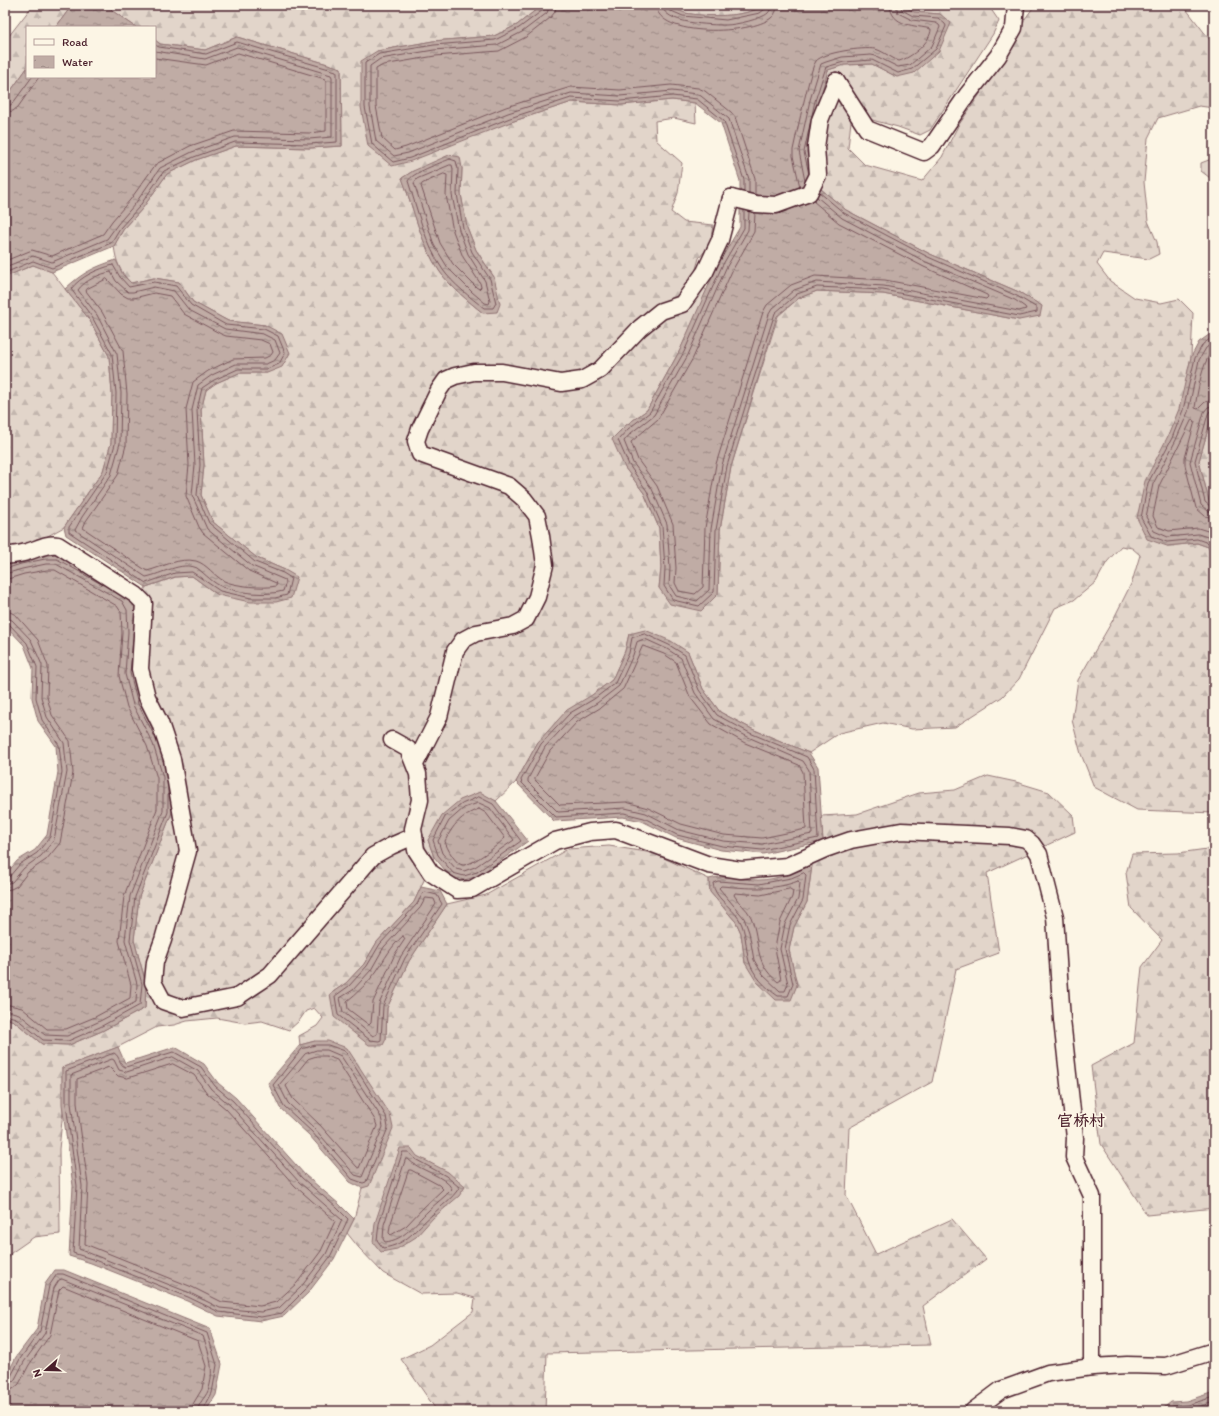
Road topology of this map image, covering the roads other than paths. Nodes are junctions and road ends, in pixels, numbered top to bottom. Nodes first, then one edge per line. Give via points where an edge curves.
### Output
1 (1016, 5) edge
2 (5, 556) edge
3 (392, 740) dead end
4 (415, 764) junction
5 (414, 836) junction
6 (1214, 1351) edge
7 (1092, 1367) junction
8 (973, 1411) edge

1 - 4 street via 1014,28 998,56 932,146 924,152 867,129 836,81 820,120 816,147 818,175 809,193 776,205 756,204 731,198 720,240 704,272 682,304 661,311 640,328 600,370 582,380 561,383 502,372 474,372 446,380 420,429 416,441 420,454 509,486 524,499 537,516 545,565 537,597 526,619 513,626 476,633 463,640 455,651 439,717
2 - 5 street via 28,552 41,546 58,545 136,595 144,604 140,669 147,697 160,723 172,759 188,851 154,962 153,982 163,1001 182,1008 237,997 270,975 373,856
3 - 4 street via 408,750
4 - 5 street via 420,800
5 - 7 street via 416,850 432,872 457,890 472,889 554,841 590,832 616,830 709,865 741,870 787,866 851,840 901,831 1010,836 1029,841 1039,854 1055,917 1062,1020 1075,1138 1074,1157 1092,1196
6 - 7 street via 1166,1366
7 - 8 street via 1048,1373 1001,1390

